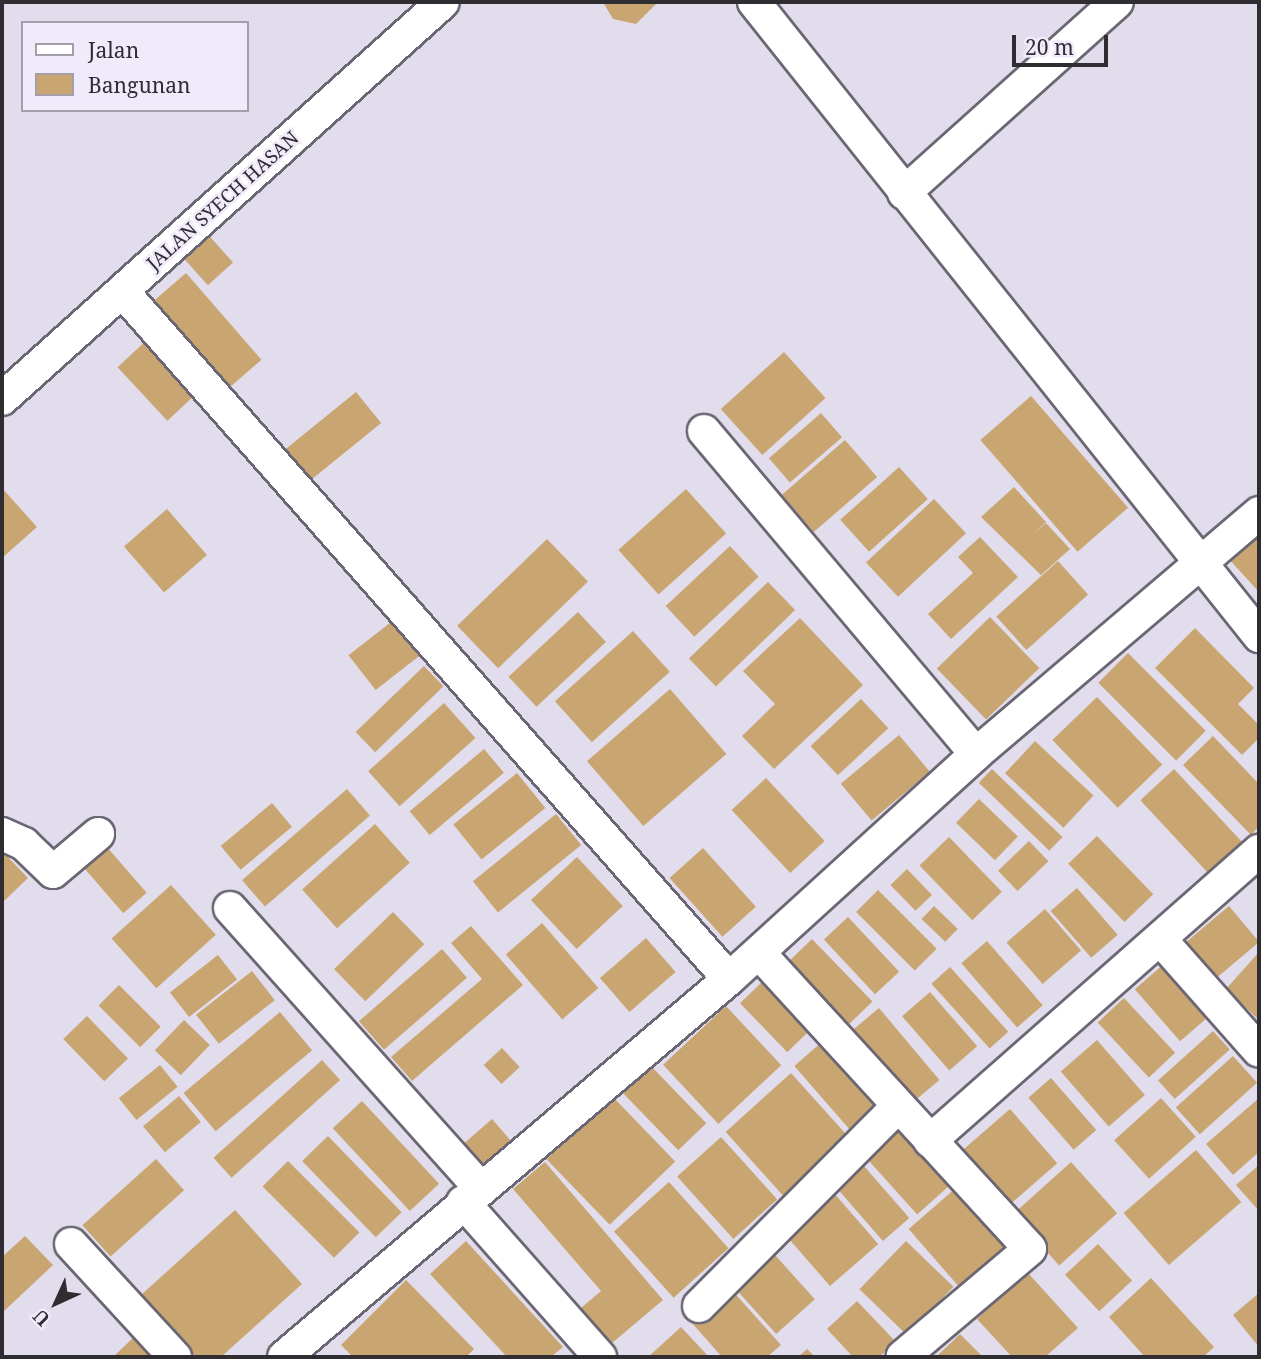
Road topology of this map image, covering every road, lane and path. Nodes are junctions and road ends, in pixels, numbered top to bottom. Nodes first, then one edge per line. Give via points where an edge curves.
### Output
1 (443, 2) edge
2 (754, 2) edge
3 (1116, 2) edge
4 (904, 193) junction
5 (122, 291) junction
6 (2, 399) edge
7 (705, 431) dead end
8 (1259, 513) edge
9 (1198, 566) junction
10 (1259, 636) edge
11 (976, 754) junction
12 (2, 834) edge
13 (98, 834) dead end
14 (1259, 851) edge
15 (230, 908) dead end
16 (1160, 939) junction
17 (759, 953) junction
18 (729, 979) junction
19 (1259, 1051) edge
20 (896, 1108) junction
21 (930, 1141) junction
22 (472, 1195) junction
23 (71, 1244) dead end
24 (699, 1306) dead end
25 (175, 1357) edge
26 (284, 1357) edge
27 (600, 1357) edge
28 (902, 1357) edge

1 - 5 street, JALAN SYECH HASAN
2 - 4 street
3 - 4 street
4 - 9 street
5 - 6 street, JALAN SYECH HASAN
5 - 18 street
7 - 11 street
8 - 9 street
9 - 10 street
9 - 11 street
11 - 17 street
12 - 13 street via 24,844 53,872
14 - 16 street
15 - 22 street
16 - 19 street
16 - 21 street
17 - 18 street
17 - 20 street
18 - 22 street
20 - 21 street
20 - 24 street
21 - 28 street via 1030,1249
22 - 26 street
22 - 27 street
23 - 25 street

